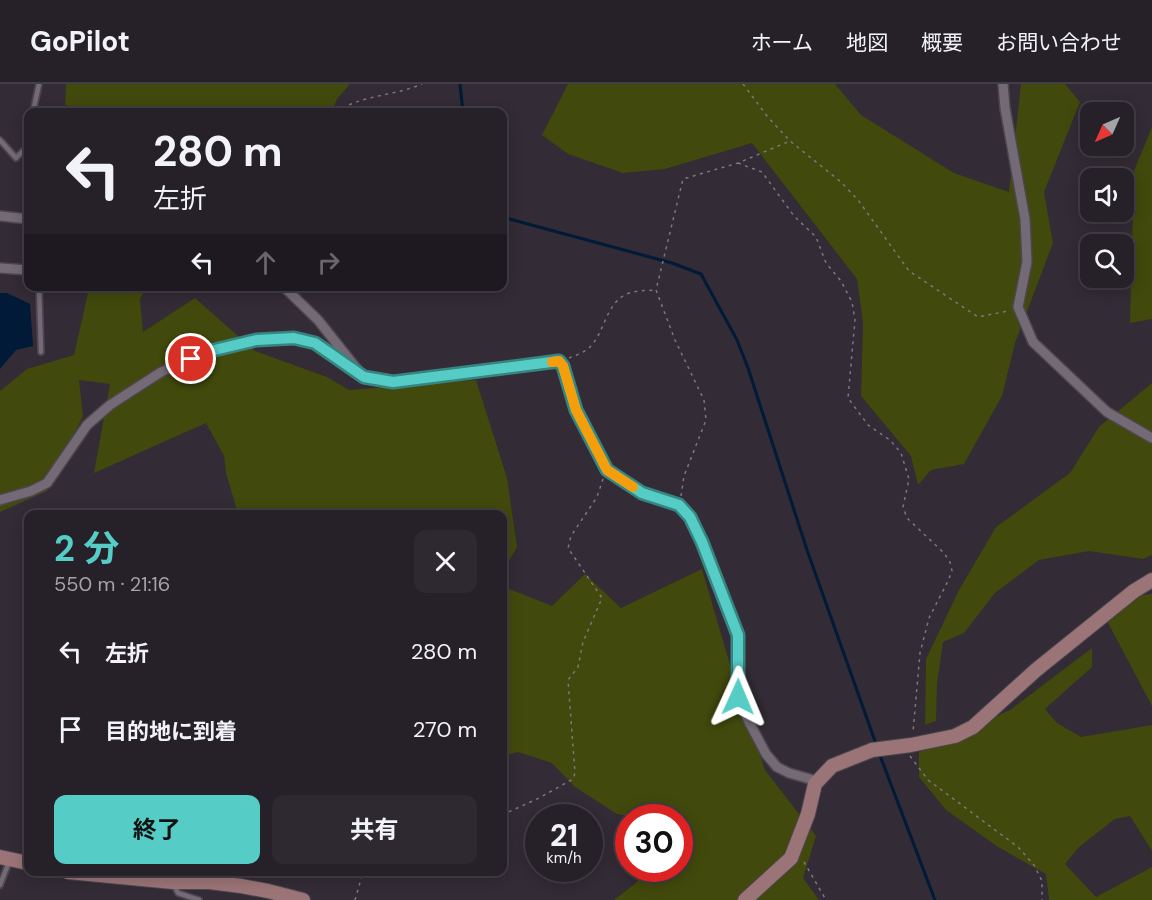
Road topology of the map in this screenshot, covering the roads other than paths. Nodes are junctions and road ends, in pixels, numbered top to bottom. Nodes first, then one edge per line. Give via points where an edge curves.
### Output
1 (39, 84) edge
2 (1003, 84) edge
3 (34, 108) edge
4 (0, 140) edge
5 (24, 150) edge
6 (0, 216) edge
7 (24, 219) edge
8 (0, 268) edge
9 (24, 270) edge
10 (39, 291) edge
11 (288, 291) edge
12 (40, 352) dead end
13 (364, 377) junction
14 (1152, 438) edge
15 (0, 500) edge
16 (1152, 580) edge
17 (815, 784) junction
18 (5, 858) edge
19 (24, 862) edge
20 (110, 876) edge
21 (173, 882) junction
22 (0, 885) edge
23 (199, 900) edge
24 (303, 900) edge
25 (745, 900) edge

1 - 3 lane
2 - 14 street via 1025,219 1027,262 1018,307 1033,342 1107,412
4 - 5 lane via 16,158
6 - 7 street
8 - 9 street
10 - 12 lane
11 - 13 street via 318,320
13 - 15 street via 315,343 294,338 256,340 206,352 162,372 110,405 87,425 47,483
13 - 17 street via 393,382 559,361 576,410 607,470 642,493 679,505 690,517 738,635 738,697 749,722 777,767
16 - 17 street via 1036,670 973,727 955,736 872,750 832,766
17 - 25 street via 791,858
18 - 19 street
18 - 22 lane
20 - 21 street
21 - 23 lane via 178,893
21 - 24 street via 241,886

